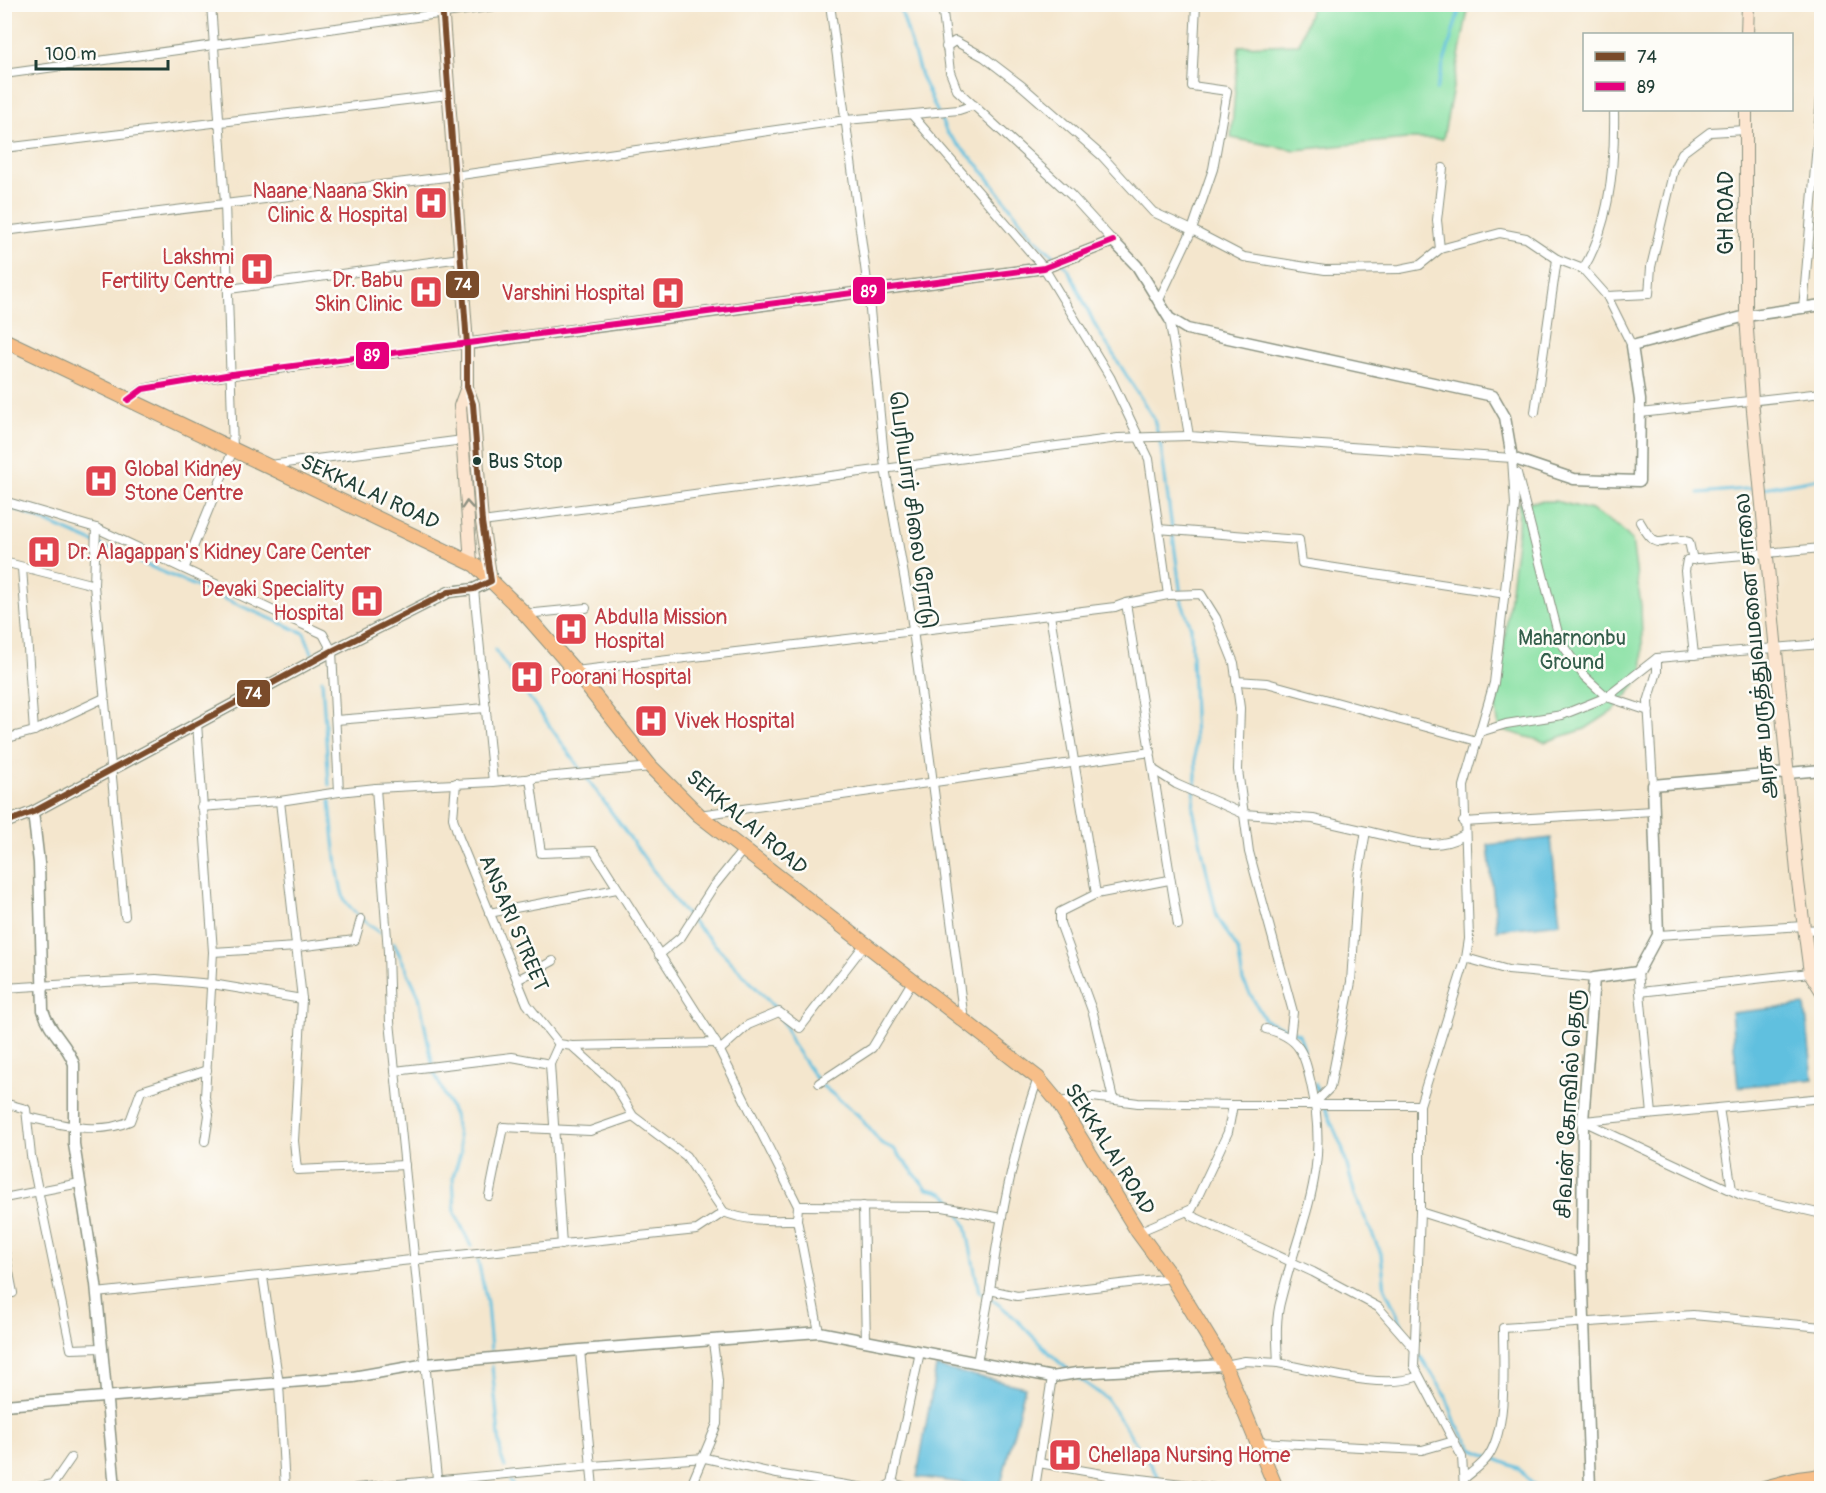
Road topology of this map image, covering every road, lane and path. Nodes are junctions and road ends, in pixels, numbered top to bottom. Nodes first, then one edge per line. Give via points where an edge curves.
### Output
1 (211, 4) edge
2 (510, 4) edge
3 (830, 4) edge
4 (942, 4) edge
5 (1196, 4) edge
6 (1748, 4) edge
7 (442, 9) edge
8 (1747, 33) edge
9 (215, 46) junction
10 (946, 47) junction
11 (4, 74) edge
12 (1821, 85) edge
13 (448, 95) junction
14 (974, 105) junction
15 (1614, 111) edge
16 (1746, 111) edge
17 (913, 116) junction
18 (846, 120) junction
19 (219, 121) junction
20 (1746, 130) junction
21 (4, 148) edge
22 (1443, 168) dead end
23 (454, 176) junction
24 (225, 203) junction
25 (1192, 230) junction
26 (4, 231) edge
27 (1113, 241) junction
28 (1440, 249) junction
29 (461, 258) junction
30 (1557, 259) junction
31 (1044, 268) junction
32 (1583, 270) junction
33 (228, 289) junction
34 (868, 289) junction
35 (1606, 296) junction
36 (1158, 302) junction
37 (1821, 305) edge
38 (1803, 309) junction
39 (1746, 316) junction
40 (1169, 318) junction
41 (4, 340) edge
42 (467, 344) junction
43 (1632, 346) junction
44 (232, 374) junction
45 (467, 387) junction
46 (1821, 393) edge
47 (128, 400) junction
48 (1752, 400) junction
49 (1535, 412) dead end
50 (1640, 413) junction
51 (1190, 436) junction
52 (1140, 437) junction
53 (463, 440) junction
54 (233, 450) junction
55 (1512, 458) junction
56 (264, 465) junction
57 (885, 468) junction
58 (4, 501) edge
59 (482, 522) junction
60 (1640, 522) dead end
61 (96, 528) junction
62 (1158, 528) junction
63 (1821, 548) edge
64 (1766, 553) junction
65 (1693, 560) junction
66 (4, 562) edge
67 (471, 563) junction
68 (185, 567) junction
69 (22, 568) junction
70 (491, 581) junction
71 (94, 585) junction
72 (474, 590) junction
73 (1506, 594) junction
74 (1169, 595) junction
75 (1126, 603) junction
76 (586, 608) dead end
77 (525, 614) junction
78 (1050, 615) junction
79 (912, 629) junction
80 (1821, 644) edge
81 (1774, 647) junction
82 (332, 651) junction
83 (1694, 655) junction
84 (1657, 658) junction
85 (575, 671) junction
86 (1236, 681) junction
87 (1607, 697) junction
88 (104, 698) junction
89 (486, 708) junction
90 (1648, 711) junction
91 (336, 720) junction
92 (197, 723) junction
93 (34, 731) junction
94 (1478, 737) junction
95 (4, 739) edge
96 (1151, 752) junction
97 (1076, 762) junction
98 (651, 767) junction
99 (111, 769) junction
100 (1154, 770) junction
101 (1821, 770) edge
102 (1786, 773) junction
103 (530, 778) junction
104 (493, 782) junction
105 (456, 783) junction
106 (932, 784) junction
107 (1653, 785) junction
108 (376, 788) junction
109 (339, 792) junction
110 (280, 801) junction
111 (201, 807) junction
112 (1653, 811) junction
113 (33, 812) junction
114 (1244, 814) junction
115 (699, 815) junction
116 (1463, 822) junction
117 (4, 823) edge
118 (1366, 831) junction
119 (1464, 835) junction
120 (743, 850) junction
121 (1169, 880) junction
122 (617, 889) junction
123 (1096, 894) junction
124 (489, 913) junction
125 (125, 916) dead end
126 (361, 919) dead end
127 (1178, 925) dead end
128 (1804, 928) junction
129 (1821, 929) edge
130 (1658, 935) junction
131 (866, 944) junction
132 (297, 947) junction
133 (213, 952) junction
134 (659, 955) junction
135 (1466, 958) junction
136 (554, 961) dead end
137 (1638, 972) junction
138 (1810, 973) junction
139 (1594, 978) junction
140 (517, 980) junction
141 (913, 980) junction
142 (212, 984) junction
143 (42, 985) junction
144 (4, 988) edge
145 (1640, 992) junction
146 (1821, 992) edge
147 (302, 999) junction
148 (964, 1020) junction
149 (1266, 1029) dead end
150 (1290, 1038) junction
151 (559, 1044) junction
152 (572, 1046) junction
153 (718, 1046) junction
154 (550, 1064) junction
155 (207, 1070) junction
156 (395, 1071) junction
157 (1038, 1078) junction
158 (819, 1083) dead end
159 (1821, 1098) edge
160 (1113, 1099) junction
161 (1058, 1102) junction
162 (4, 1103) edge
163 (1315, 1103) junction
164 (1233, 1105) junction
165 (1420, 1105) junction
166 (1719, 1108) junction
167 (1652, 1114) junction
168 (633, 1116) junction
169 (27, 1117) junction
170 (1583, 1121) junction
171 (73, 1127) junction
172 (554, 1128) junction
173 (205, 1141) dead end
174 (405, 1165) junction
175 (80, 1183) junction
176 (1732, 1190) junction
177 (38, 1192) junction
178 (489, 1196) dead end
179 (4, 1198) edge
180 (798, 1206) junction
181 (863, 1206) junction
182 (724, 1212) junction
183 (1188, 1212) junction
184 (1420, 1212) junction
185 (1821, 1214) edge
186 (1001, 1218) junction
187 (797, 1220) junction
188 (1138, 1232) junction
189 (562, 1244) junction
190 (4, 1247) edge
191 (414, 1259) junction
192 (1292, 1262) junction
193 (1582, 1263) junction
194 (263, 1277) junction
195 (1172, 1278) junction
196 (990, 1290) junction
197 (96, 1293) junction
198 (8, 1294) edge
199 (1584, 1322) junction
200 (1821, 1327) edge
201 (819, 1332) junction
202 (713, 1342) junction
203 (866, 1342) junction
204 (101, 1348) junction
205 (1414, 1348) junction
206 (580, 1350) junction
207 (921, 1352) junction
208 (977, 1363) junction
209 (1278, 1363) junction
210 (427, 1364) junction
211 (1225, 1365) junction
212 (1419, 1376) junction
213 (1052, 1377) junction
214 (279, 1384) junction
215 (105, 1398) junction
216 (4, 1405) edge
217 (1454, 1441) junction
218 (1257, 1442) junction
219 (71, 1458) dead end
220 (705, 1458) junction
221 (1039, 1463) junction
222 (592, 1466) junction
223 (1108, 1475) junction
224 (1821, 1476) edge
225 (1465, 1478) junction
226 (437, 1485) edge
227 (888, 1486) edge
228 (4, 1487) edge
229 (115, 1488) edge
230 (285, 1488) edge
231 (356, 1488) edge
232 (362, 1488) edge
233 (593, 1488) edge
234 (690, 1488) edge
235 (865, 1488) edge
236 (911, 1488) edge
237 (1035, 1488) edge
238 (1114, 1488) edge
239 (1215, 1488) edge
240 (1276, 1488) edge
241 (1464, 1488) edge
242 (1590, 1488) edge
243 (1764, 1488) edge

1 - 9 street
2 - 7 street
3 - 18 street, பெரியார் சிலை ரோடு
4 - 10 street
5 - 25 street via 1192,86 1227,91 1213,169
6 - 8 main road
7 - 9 street
7 - 13 main road
9 - 11 street
9 - 19 street
10 - 14 street via 957,90
10 - 25 street via 955,41 984,57 1102,156 1153,212
12 - 38 street
13 - 19 street
13 - 23 main road
14 - 17 street via 959,111
14 - 27 street via 1071,195
15 - 32 street via 1613,172 1594,252
16 - 20 main road, GH ROAD
17 - 18 street
17 - 31 street
18 - 23 street
18 - 34 street, பெரியார் சிலை ரோடு
19 - 21 street
19 - 24 street
20 - 35 street via 1710,132 1682,153 1674,169 1651,267 1649,294
20 - 39 main road, GH ROAD
22 - 28 street via 1437,220
23 - 24 street
23 - 29 main road
24 - 26 street
24 - 33 street
25 - 28 street via 1244,257 1325,270 1400,269 1420,265
25 - 36 street
27 - 31 street
27 - 36 street via 1137,266
28 - 30 street via 1500,233 1526,238
29 - 33 street
29 - 42 main road
30 - 32 street
30 - 49 street
31 - 34 street
31 - 52 street via 1110,377
32 - 35 street
33 - 44 street
34 - 42 street
34 - 57 street, பெரியார் சிலை ரோடு
35 - 43 street
36 - 40 street
37 - 38 street
38 - 39 street
39 - 43 street
39 - 48 main road, அரசு மருத்துவமனை சாலை
40 - 51 street
40 - 55 street via 1187,329 1494,396 1505,417
41 - 47 main road, SEKKALAI ROAD
42 - 44 street
42 - 45 main road
43 - 50 street
44 - 47 street via 143,389
44 - 54 street
45 - 53 main road via 460,406
45 - 59 main road via 473,404
46 - 48 street
47 - 54 main road, SEKKALAI ROAD
48 - 50 street
48 - 64 main road, அரசு மருத்துவமனை சாலை
50 - 55 street via 1639,481 1574,479
51 - 52 street
51 - 55 street
52 - 57 street
52 - 62 street via 1149,459
53 - 56 street
67 -> 53 main road
54 - 56 main road, SEKKALAI ROAD
54 - 68 street
55 - 73 street via 1515,505
55 - 87 street via 1560,641 1584,676
56 - 67 main road, SEKKALAI ROAD
57 - 59 street
57 - 79 street, பெரியார் சிலை ரோடு
58 - 61 street
59 - 70 main road
60 - 65 street via 1655,543 1689,542
61 - 68 street
61 - 71 street
62 - 73 street via 1299,540 1302,563
62 - 74 street
63 - 64 street
64 - 65 street
64 - 81 main road, அரசு மருத்துவமனை சாலை
65 - 83 street via 1687,560 1685,571
66 - 69 street
67 - 70 main road, SEKKALAI ROAD
68 - 82 street via 323,634
69 - 71 street
69 - 93 street
70 - 72 street
70 - 77 main road, SEKKALAI ROAD
71 - 88 street
72 - 82 street via 449,592
72 - 89 street
73 - 94 street via 1494,683
74 - 75 street
74 - 86 street via 1201,594 1216,618 1234,663
75 - 78 street
75 - 96 street
76 - 77 street
77 - 85 main road, SEKKALAI ROAD
78 - 79 street
78 - 97 street
79 - 85 street
79 - 106 street, பெரியார் சிலை ரோடு
80 - 81 street
81 - 83 street
81 - 102 main road, அரசு மருத்துவமனை சாலை
82 - 91 street
82 - 92 street
83 - 84 street
84 - 87 street
84 - 90 street
85 - 98 main road, SEKKALAI ROAD
86 - 94 street via 1267,683
86 - 114 street via 1238,770
87 - 90 street
87 - 94 street via 1562,715 1506,724
88 - 93 street
88 - 99 street
89 - 91 street
89 - 104 street
90 - 107 street
91 - 109 street
92 - 99 street
92 - 111 street
93 - 95 street
94 - 116 street via 1464,786
96 - 97 street
96 - 100 street
97 - 106 street
97 - 123 street
98 - 103 street
98 - 115 main road, SEKKALAI ROAD
99 - 113 street
99 - 125 street
100 - 114 street
100 - 121 street
101 - 102 street
102 - 107 street
102 - 128 main road, அரசு மருத்துவமனை சாலை
103 - 104 street
103 - 122 street via 541,853 594,851
104 - 105 street
105 - 108 street
105 - 124 street, ANSARI STREET via 453,818
106 - 115 street
106 - 148 street, பெரியார் சிலை ரோடு
107 - 112 street
108 - 109 street
108 - 156 street
109 - 110 street
110 - 111 street
110 - 132 street
111 - 133 street
112 - 116 street
112 - 130 street
113 - 117 street
113 - 143 street via 39,863
114 - 118 street via 1313,819
114 - 150 street via 1249,852 1293,1012
115 - 120 main road, SEKKALAI ROAD
116 - 119 street
118 - 119 street via 1426,845 1450,843
118 - 163 street via 1358,877 1351,982 1330,1088
119 - 135 street via 1469,939
120 - 131 main road, SEKKALAI ROAD
120 - 134 street via 681,937
121 - 123 street
121 - 127 street
122 - 124 street
122 - 134 street
123 - 160 street via 1060,912 1060,923 1093,1013
124 - 140 street, ANSARI STREET
126 - 132 street via 355,940
128 - 129 street
128 - 130 street
128 - 138 main road, அரசு மருத்துவமனை சாலை
130 - 137 street
131 - 141 main road, SEKKALAI ROAD
131 - 153 street via 800,1028 779,1012 748,1025
132 - 133 street
132 - 147 street
133 - 142 street
134 - 153 street
135 - 139 street via 1508,970
135 - 165 street
136 - 140 street
137 - 139 street, சிவன் கோவில் தெரு
137 - 145 street
138 - 145 street
138 - 146 main road
139 - 170 street, சிவன் கோவில் தெரு
140 - 151 street, ANSARI STREET via 526,1004
141 - 148 main road, SEKKALAI ROAD
141 - 158 street via 872,1048
142 - 143 street via 156,980
142 - 147 street
142 - 155 street
143 - 144 street
143 - 171 street via 47,1025 70,1052 74,1064
145 - 167 street
147 - 174 street via 294,1141 297,1170
148 - 157 main road, SEKKALAI ROAD
149 - 150 street
150 - 163 street via 1304,1054
151 - 152 street
151 - 154 street
152 - 153 street
152 - 168 street via 615,1084
153 - 180 street
154 - 156 street via 512,1058
154 - 172 street
155 - 171 street via 141,1091 130,1121 117,1127
155 - 173 street via 209,1115
156 - 174 street
157 - 161 main road, SEKKALAI ROAD
157 - 186 street via 1020,1131
159 - 166 street
160 - 161 street via 1093,1096
160 - 164 street
161 - 188 main road, SEKKALAI ROAD
162 - 169 street via 26,1109
163 - 164 street
163 - 165 street
163 - 192 street via 1319,1130 1314,1190
164 - 183 street via 1228,1132
165 - 184 street
166 - 167 street
166 - 176 street
167 - 170 street
168 - 172 street via 590,1131
168 - 182 street via 687,1156
169 - 171 street
169 - 177 street
170 - 176 street
170 - 193 street, சிவன் கோவில் தெரு
171 - 175 street
172 - 178 street via 503,1127
172 - 189 street
174 - 191 street
175 - 177 street
175 - 197 street
176 - 185 street
177 - 179 street
177 - 204 street via 71,1349
180 - 181 street
180 - 187 street
181 - 186 street via 943,1207
181 - 203 street
182 - 187 street via 757,1220
182 - 189 street via 697,1230
183 - 188 street
183 - 192 street
184 - 193 street
184 - 205 street
186 - 196 street
187 - 201 street
188 - 195 main road, SEKKALAI ROAD
189 - 191 street
190 - 198 street
191 - 194 street
191 - 210 street
192 - 205 street via 1378,1307
192 - 209 street via 1280,1301
193 - 199 street, சிவன் கோவில் தெரு
194 - 197 street
194 - 214 street
195 - 196 street via 1017,1296
195 - 211 main road, SEKKALAI ROAD
196 - 208 street
197 - 204 street
199 - 200 street via 1694,1315
199 - 225 street via 1503,1328 1497,1437 1488,1457
199 - 242 street, சிவன் கோவில் தெரு
201 - 202 street
201 - 203 street
202 - 206 street
202 - 220 street via 718,1381 717,1424
203 - 207 street
204 - 215 street
205 - 212 street via 1414,1366
206 - 210 street
206 - 222 street
207 - 208 street
207 - 227 street
208 - 213 street
209 - 211 street via 1245,1361
209 - 212 street via 1370,1380 1405,1382
210 - 214 street
210 - 226 street
211 - 213 street
211 - 218 main road, SEKKALAI ROAD
212 - 217 street
213 - 221 street
214 - 215 street
214 - 230 street
215 - 216 street
215 - 229 street
217 - 218 street via 1422,1449
217 - 225 street via 1462,1457
218 - 240 main road, SEKKALAI ROAD
219 - 228 street via 53,1484
220 - 222 street
220 - 234 street
220 - 235 street
221 - 223 street
221 - 237 street
222 - 226 street
222 - 233 street
223 - 238 street
223 - 239 street
224 - 243 main road
225 - 241 street
226 - 232 street
227 - 236 street
231 - 232 street

